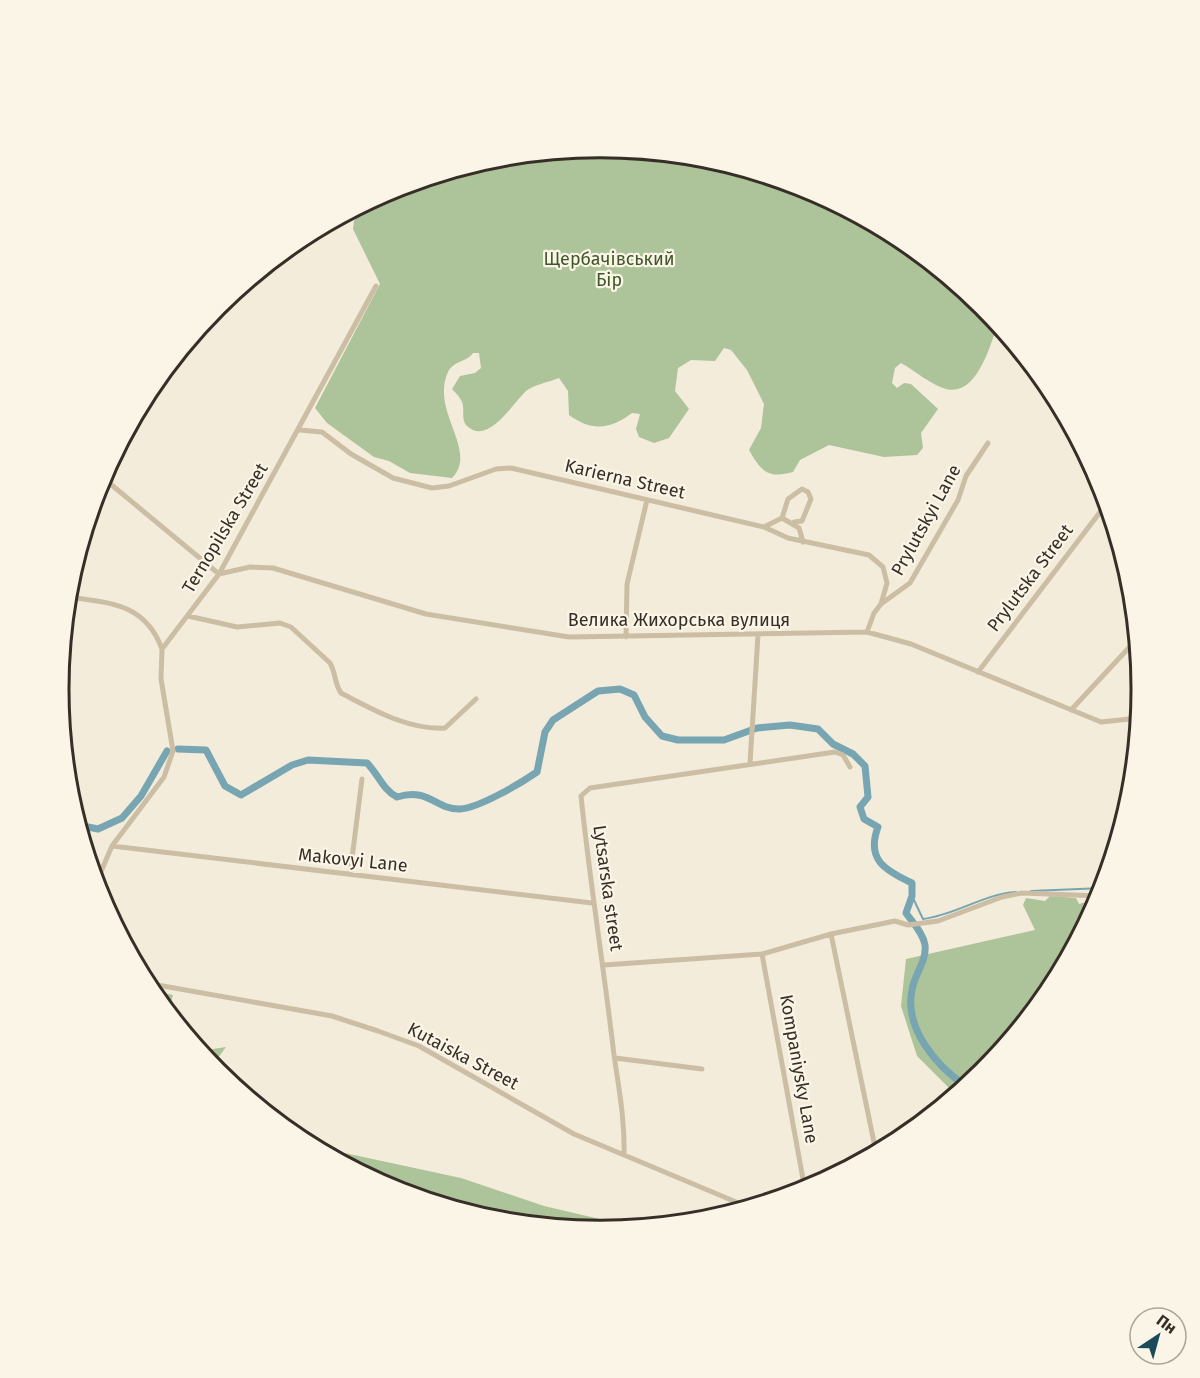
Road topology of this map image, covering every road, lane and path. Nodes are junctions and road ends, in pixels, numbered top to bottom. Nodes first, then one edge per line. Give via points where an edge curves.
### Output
1 (376, 286) dead end
2 (300, 430) junction
3 (988, 443) dead end
4 (110, 484) edge
5 (647, 500) junction
6 (1101, 511) edge
7 (782, 518) junction
8 (794, 522) junction
9 (764, 527) junction
10 (803, 542) junction
11 (219, 574) junction
12 (77, 599) edge
13 (881, 604) junction
14 (188, 616) junction
15 (867, 632) junction
16 (758, 635) junction
17 (626, 637) junction
18 (1129, 647) edge
19 (162, 649) junction
20 (978, 672) junction
21 (476, 699) dead end
22 (1071, 710) junction
23 (1130, 719) edge
24 (750, 764) junction
25 (850, 767) dead end
26 (362, 779) dead end
27 (112, 846) junction
28 (101, 871) edge
29 (350, 874) junction
30 (1089, 896) edge
31 (592, 903) junction
32 (831, 934) junction
33 (762, 954) junction
34 (604, 965) junction
35 (159, 985) edge
36 (615, 1058) junction
37 (702, 1069) dead end
38 (874, 1144) edge
39 (624, 1155) junction
40 (803, 1180) edge
41 (736, 1202) edge

1 - 2 street, Ternopilska Street
2 - 5 street, Karierna Street via 322,432 393,478 432,489 511,468
2 - 11 street, Ternopilska Street
3 - 13 street, Prylutskyi Lane via 966,476 958,500 910,583
4 - 11 street
5 - 9 street, Karierna Street
5 - 17 street via 627,584
6 - 20 street, Prylutska Street
7 - 8 street
7 - 8 street via 788,499 802,489 811,499 802,520
7 - 9 street
8 - 10 street
9 - 10 street, Karierna Street
10 - 13 street, Karierna Street via 869,555 883,567 887,583
11 - 14 street, Ternopilska Street
11 - 17 street, Велика Жихорська вулиця via 250,567 273,568 426,614 569,637
12 - 19 street via 124,607 155,631
13 - 15 street, Karierna Street
14 - 19 street, Ternopilska Street
14 - 21 street via 237,627 280,623 291,627 330,663 342,693 407,725 446,728
15 - 16 street, Велика Жихорська вулиця
15 - 20 street, Велика Жихорська вулиця via 911,644
16 - 17 street, Велика Жихорська вулиця
16 - 24 street
18 - 22 street
19 - 27 street via 161,679 173,751 164,777
20 - 22 street, Велика Жихорська вулиця
22 - 23 street, Велика Жихорська вулиця via 1101,722
24 - 25 street, Lytsarska street via 835,752 843,754
24 - 31 street, Lytsarska street via 590,788 581,796
26 - 29 street
27 - 28 street
27 - 29 street, Makovyi Lane
29 - 31 street, Makovyi Lane
30 - 32 street via 1022,893 938,921 908,925 894,921
31 - 34 street, Lytsarska street
32 - 33 street
32 - 38 street
33 - 34 street
33 - 40 street, Kompaniysky Lane
34 - 36 street, Lytsarska street
35 - 39 street, Kutaiska Street via 332,1016 378,1030 419,1046 574,1134
36 - 37 street
36 - 39 street, Lytsarska street via 625,1123
39 - 41 street, Kutaiska Street

